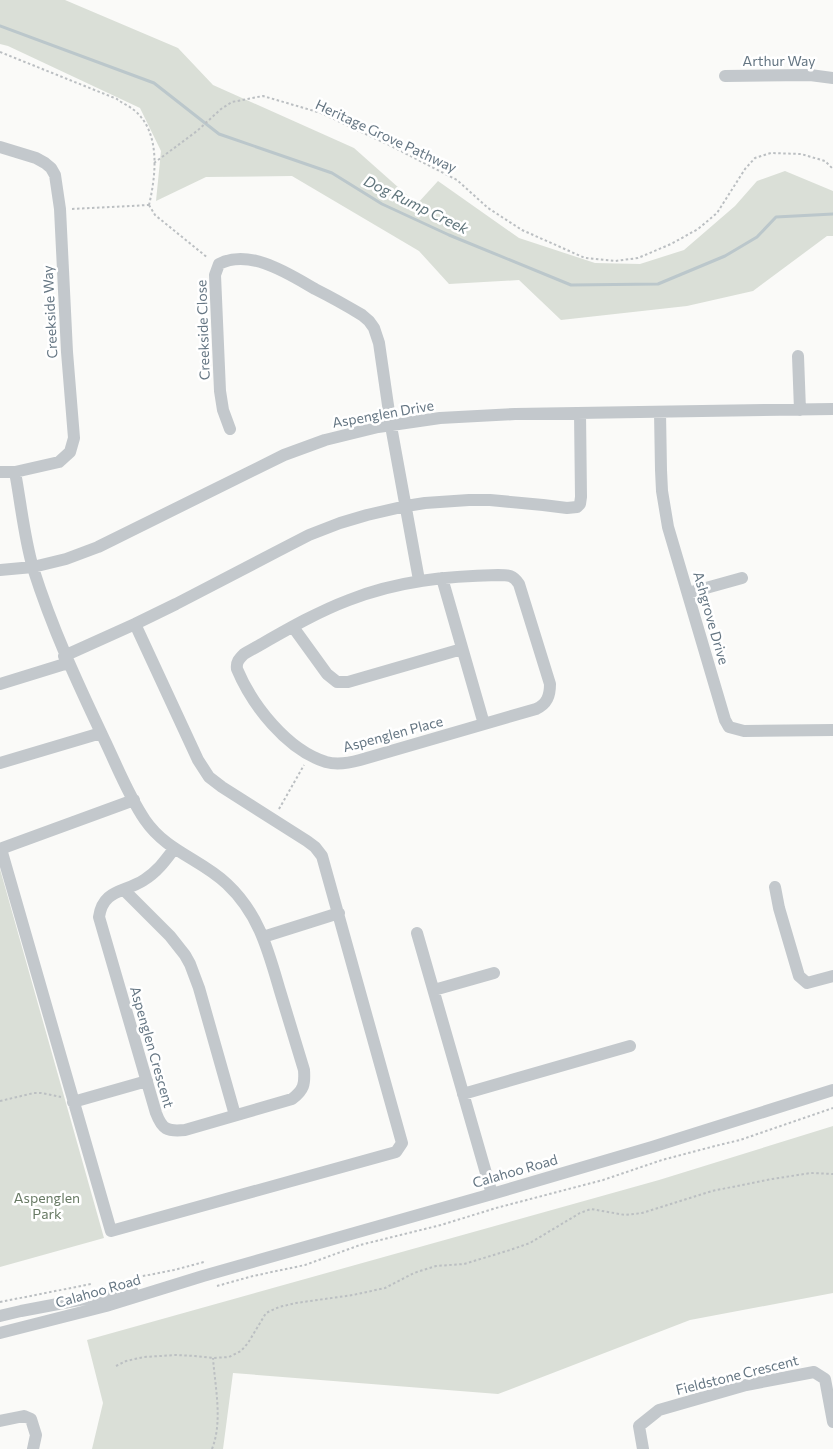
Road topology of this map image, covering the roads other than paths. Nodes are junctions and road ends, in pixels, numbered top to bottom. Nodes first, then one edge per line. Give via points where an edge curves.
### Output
1 (725, 76) dead end
2 (833, 78) edge
3 (0, 147) edge
4 (798, 356) dead end
5 (833, 409) edge
6 (800, 410) junction
7 (660, 412) junction
8 (580, 413) junction
9 (391, 426) junction
10 (230, 429) dead end
11 (0, 472) edge
12 (16, 472) junction
13 (406, 506) junction
14 (33, 567) junction
15 (0, 570) edge
16 (442, 578) junction
17 (742, 578) dead end
18 (419, 580) junction
19 (688, 593) junction
20 (135, 624) junction
21 (293, 626) junction
22 (462, 649) junction
23 (66, 659) junction
24 (0, 684) edge
25 (484, 724) junction
26 (833, 730) edge
27 (101, 733) junction
28 (0, 764) edge
29 (134, 800) junction
30 (0, 849) edge
31 (174, 849) junction
32 (775, 887) dead end
33 (124, 890) junction
34 (339, 913) junction
35 (417, 934) dead end
36 (263, 937) junction
37 (494, 973) dead end
38 (833, 976) edge
39 (434, 990) junction
40 (630, 1046) dead end
41 (146, 1081) junction
42 (833, 1090) edge
43 (463, 1094) junction
44 (72, 1099) junction
45 (235, 1115) junction
46 (492, 1194) junction
47 (203, 1276) junction
48 (0, 1316) edge
49 (0, 1333) edge
50 (0, 1421) edge
51 (833, 1422) edge
52 (32, 1449) edge
53 (643, 1449) edge

1 - 2 street, Arthur Way via 792,74
3 - 12 street, Creekside Way via 46,163 55,175 74,438 70,452 59,462
4 - 6 street
5 - 6 street, Aspenglen Drive
6 - 7 street, Aspenglen Drive
7 - 8 street, Aspenglen Drive
7 - 19 street, Ashgrove Drive via 661,470 668,527
8 - 9 street, Aspenglen Drive via 440,418
8 - 13 street via 581,497 577,507 483,500
9 - 10 street, Creekside Close via 379,344 369,321 296,277 268,264 246,259 219,264 215,275 220,391
9 - 13 street
9 - 14 street, Aspenglen Drive via 325,440 284,455 98,547
11 - 12 street, Creekside Way
12 - 14 street
13 - 18 street
13 - 20 street via 366,515 309,535
14 - 15 street, Aspenglen Drive
14 - 23 street, Aspenglen Crescent
16 - 18 street, Aspenglen Place
16 - 22 street
16 - 25 street, Aspenglen Place via 510,575 515,578 522,591 550,684 549,697 541,707
17 - 19 street
18 - 21 street, Aspenglen Place via 349,600
19 - 26 street, Ashgrove Drive via 729,727 744,732
20 - 23 street
20 - 34 street via 204,770 222,787 319,851
21 - 22 street via 327,674 337,682 348,682
21 - 25 street, Aspenglen Place via 244,654 237,664 254,700 270,723 289,741 318,759 337,764 360,760
22 - 25 street
23 - 24 street
23 - 27 street, Aspenglen Crescent
27 - 28 street
27 - 29 street, Aspenglen Crescent
29 - 30 street
29 - 31 street, Aspenglen Crescent via 154,831
30 - 44 street
31 - 33 street, Aspenglen Crescent via 153,873
31 - 36 street, Aspenglen Crescent via 226,882 251,912
32 - 38 street via 799,976 807,983
33 - 41 street, Aspenglen Crescent via 107,898 99,917
33 - 45 street via 170,936 190,964
34 - 36 street
34 - 44 street via 402,1144 396,1152 111,1232
35 - 39 street
36 - 45 street, Aspenglen Crescent via 305,1078 300,1093 292,1099
37 - 39 street
39 - 43 street
40 - 43 street
41 - 44 street
41 - 45 street, Aspenglen Crescent via 159,1122 169,1130 185,1130
42 - 46 street, Calahoo Road
43 - 46 street
46 - 47 street, Calahoo Road
47 - 48 street, Calahoo Road
47 - 49 street, Calahoo Road via 106,1306
50 - 52 street via 24,1416 31,1419 36,1435
51 - 53 street, Fieldstone Crescent via 825,1379 814,1372 746,1385 660,1410 639,1426

